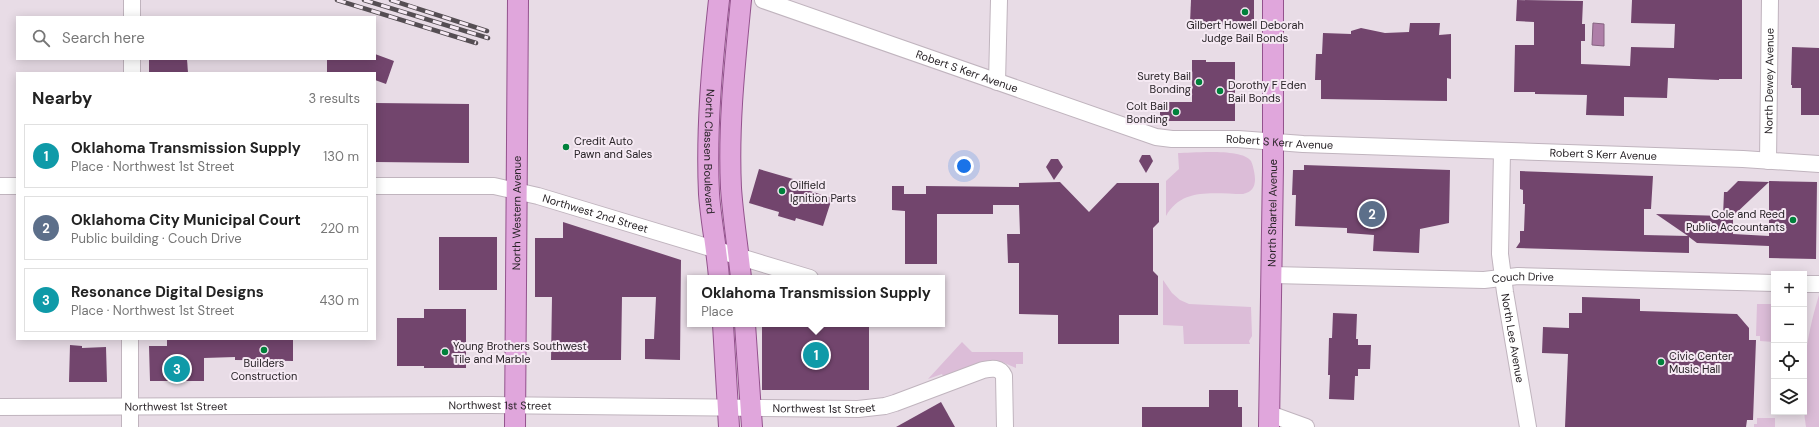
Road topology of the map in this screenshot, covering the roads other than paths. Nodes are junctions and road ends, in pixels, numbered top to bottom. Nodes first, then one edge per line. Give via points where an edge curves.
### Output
1 (132, 0) edge
2 (518, 0) edge
3 (719, 0) edge
4 (741, 0) edge
5 (763, 0) edge
6 (999, 0) edge
7 (1273, 0) edge
8 (1770, 0) edge
9 (132, 16) edge
10 (132, 60) edge
11 (132, 72) edge
12 (997, 82) junction
13 (1273, 142) junction
14 (1502, 152) junction
15 (1768, 161) junction
16 (1819, 164) edge
17 (0, 186) edge
18 (16, 186) edge
19 (376, 186) edge
20 (516, 191) junction
21 (717, 250) junction
22 (739, 257) junction
23 (719, 275) edge
24 (741, 275) edge
25 (800, 275) edge
26 (1272, 275) junction
27 (1503, 277) junction
28 (1771, 283) edge
29 (1807, 284) edge
30 (1819, 284) edge
31 (723, 327) edge
32 (745, 327) edge
33 (130, 340) edge
34 (515, 406) junction
35 (0, 407) edge
36 (130, 407) junction
37 (729, 417) edge
38 (751, 417) edge
39 (1269, 420) edge
40 (130, 427) edge
41 (515, 427) edge
42 (1005, 427) edge
43 (1306, 427) edge
44 (1528, 427) edge

1 - 9 street
2 - 20 main road, North Western Avenue
3 - 21 main road, North Classen Boulevard via 709,148 709,194
4 - 22 main road, North Classen Boulevard via 732,98 731,152
5 - 12 street, Robert S Kerr Avenue
6 - 12 street
7 - 13 main road, North Shartel Avenue
8 - 15 street, North Dewey Avenue
10 - 11 street
12 - 13 street, Robert S Kerr Avenue via 1156,136 1172,139
13 - 14 street, Robert S Kerr Avenue
13 - 26 main road, North Shartel Avenue
14 - 15 street, Robert S Kerr Avenue
14 - 27 street, North Lee Avenue via 1500,254
15 - 16 street, Robert S Kerr Avenue
17 - 18 street
19 - 20 street, Northwest 2nd Street via 494,186
20 - 21 street, Northwest 2nd Street
20 - 34 main road, North Western Avenue
21 - 22 street, Northwest 2nd Street
21 - 23 main road, North Classen Boulevard
22 - 24 main road, North Classen Boulevard
22 - 25 street, Northwest 2nd Street
26 - 27 street, Couch Drive via 1484,280
26 - 39 main road, North Shartel Avenue
27 - 28 street, Couch Drive
27 - 44 street, North Lee Avenue
29 - 30 street
31 - 37 main road
32 - 38 main road
33 - 36 street
34 - 36 street, Northwest 1st Street
34 - 37 street, Northwest 1st Street
34 - 41 main road, North Western Avenue
35 - 36 street, Northwest 1st Street
36 - 40 street
37 - 38 street, Northwest 1st Street
38 - 42 street, Northwest 1st Street via 885,406 993,368 1000,370 1004,376
39 - 43 street

